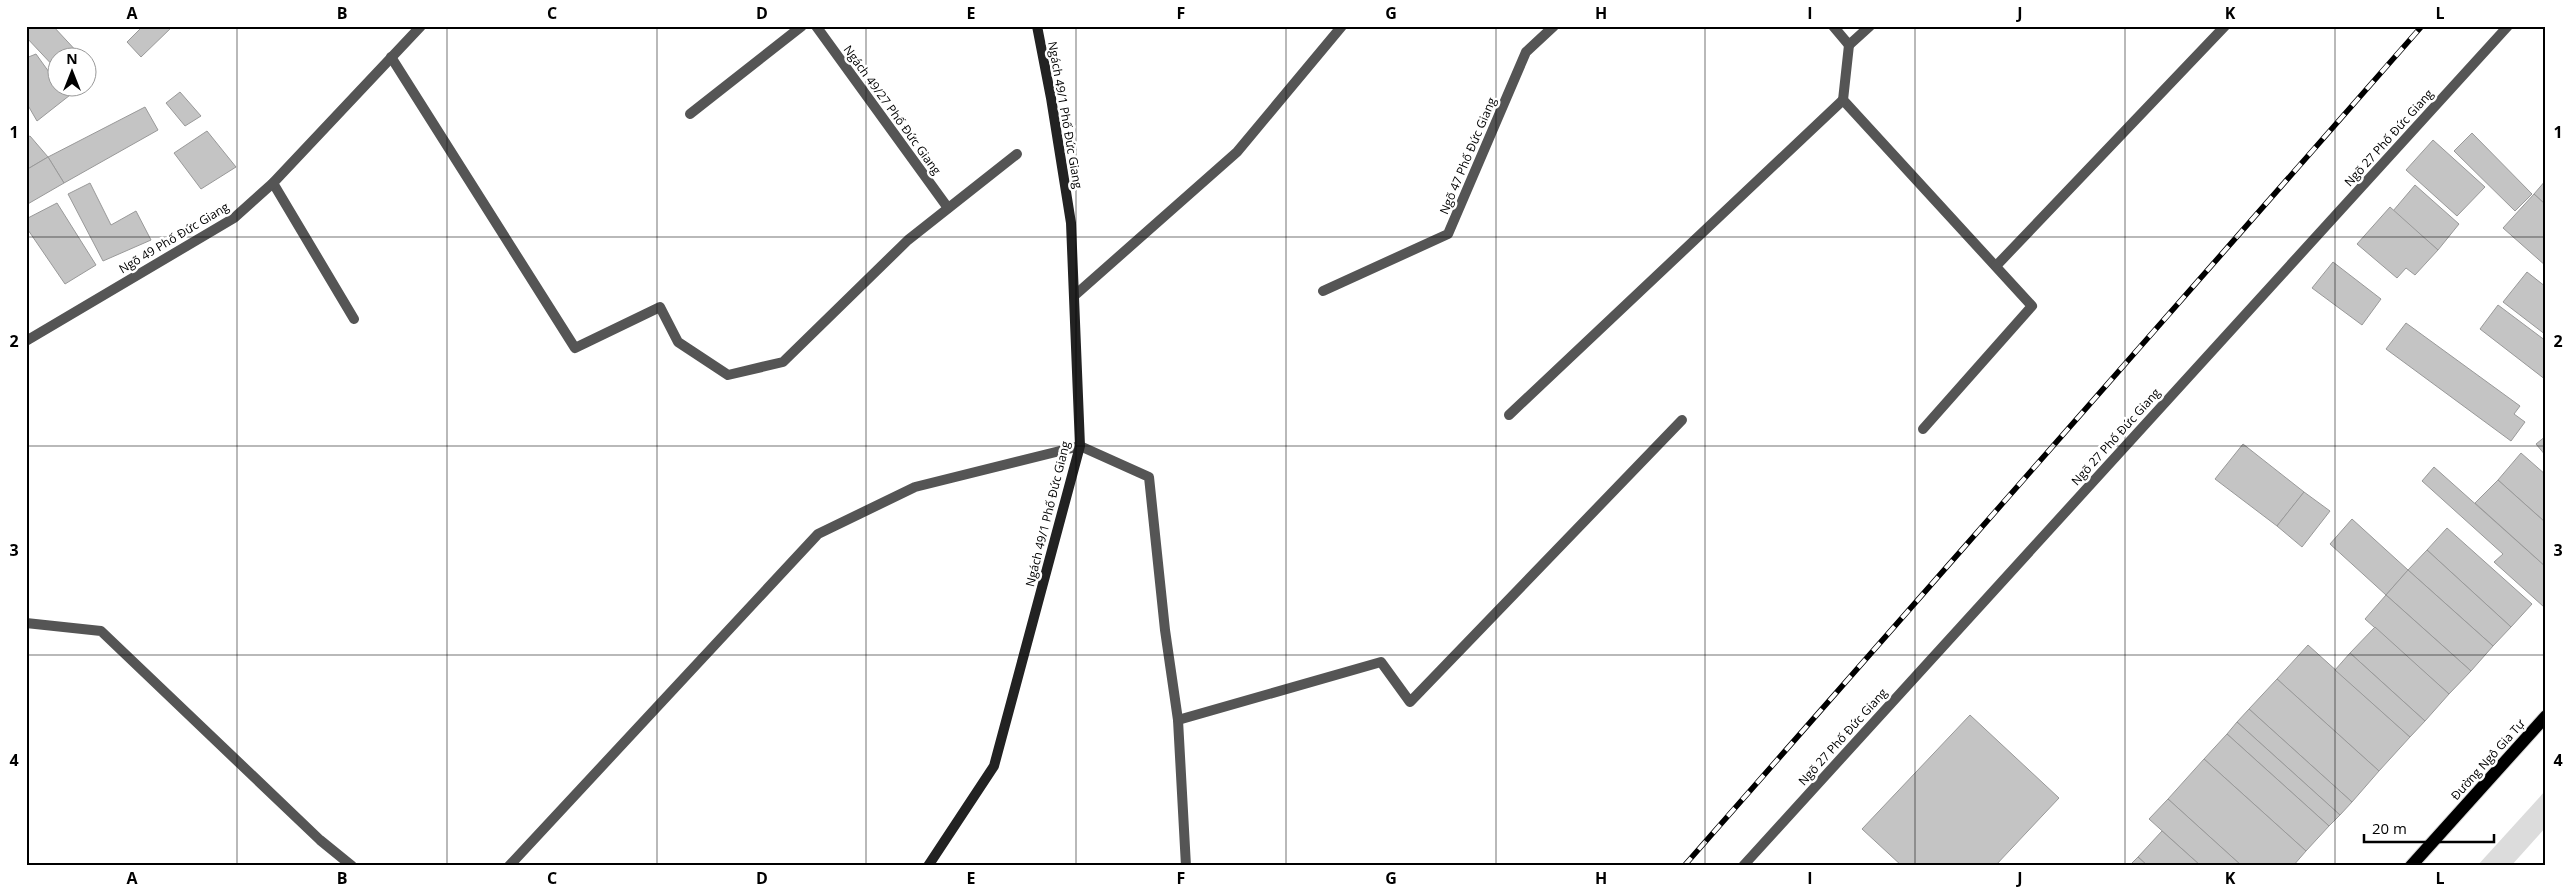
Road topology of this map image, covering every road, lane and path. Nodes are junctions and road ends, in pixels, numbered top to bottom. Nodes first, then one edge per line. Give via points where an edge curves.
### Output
1 (421, 26) edge
2 (802, 26) edge
3 (816, 26) edge
4 (1037, 26) edge
5 (1342, 26) edge
6 (1554, 26) edge
7 (1833, 26) edge
8 (1870, 26) edge
9 (2224, 26) edge
10 (2508, 26) edge
11 (1849, 45) junction
12 (392, 57) junction
13 (1844, 100) junction
14 (690, 114) dead end
15 (1017, 154) dead end
16 (273, 183) junction
17 (948, 208) junction
18 (1996, 266) junction
19 (1322, 291) dead end
20 (1074, 296) junction
21 (354, 319) dead end
22 (26, 342) edge
23 (1509, 415) dead end
24 (1682, 420) dead end
25 (1923, 429) dead end
26 (1080, 446) junction
27 (26, 623) edge
28 (2546, 716) edge
29 (1178, 720) junction
30 (352, 866) edge
31 (509, 866) edge
32 (928, 866) edge
33 (1186, 866) edge
34 (1743, 866) edge
35 (2411, 866) edge

1 - 12 street, Ngõ 49 Phố Đức Giang
2 - 14 street
3 - 17 street, Ngách 49/27 Phố Đức Giang
4 - 20 street, Ngách 49/1 Phố Đức Giang via 1071,223
5 - 20 street via 1237,152
6 - 19 street, Ngõ 47 Phố Đức Giang via 1526,52 1448,234
7 - 11 street
8 - 11 street
9 - 18 street
10 - 34 street, Ngõ 27 Phố Đức Giang
11 - 13 street
12 - 16 street, Ngõ 49 Phố Đức Giang
12 - 17 street via 575,348 660,307 678,342 728,375 783,362 908,240
13 - 18 street
13 - 23 street
15 - 17 street
16 - 21 street
16 - 22 street, Ngõ 49 Phố Đức Giang via 234,218
18 - 25 street via 2032,306
20 - 26 street, Ngách 49/1 Phố Đức Giang
24 - 29 street via 1410,702 1381,662
26 - 29 street via 1149,477
26 - 31 street via 914,488 818,534
26 - 32 street, Ngách 49/1 Phố Đức Giang via 994,766
27 - 30 street via 101,631 320,840
28 - 35 main road, Đường Ngô Gia Tự
29 - 33 street

